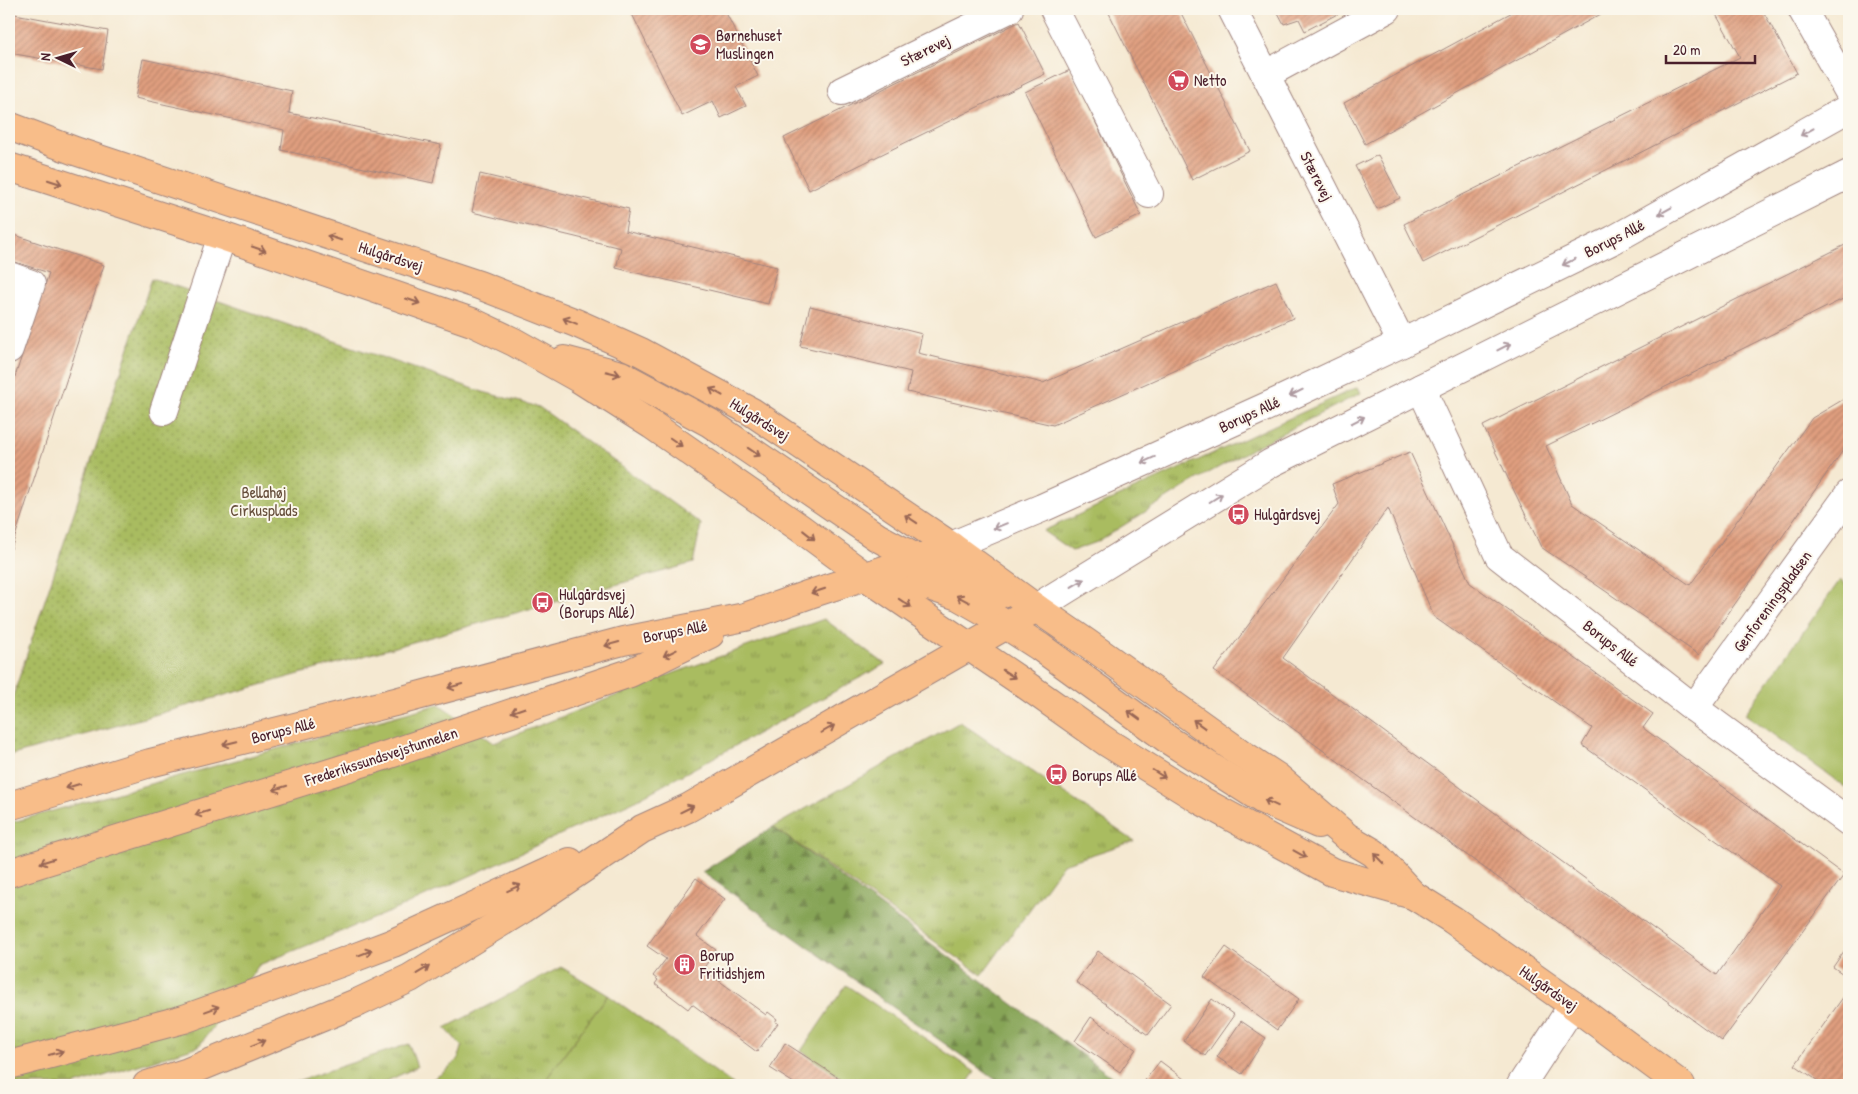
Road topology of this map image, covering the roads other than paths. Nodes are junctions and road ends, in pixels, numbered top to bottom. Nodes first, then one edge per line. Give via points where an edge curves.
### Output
1 (1009, 9) edge
2 (1054, 9) edge
3 (1232, 9) edge
4 (1387, 9) edge
5 (1802, 9) edge
6 (1265, 75) junction
7 (842, 91) dead end
8 (1849, 92) edge
9 (1849, 108) edge
10 (9, 126) edge
11 (9, 167) edge
12 (1849, 174) edge
13 (1150, 194) dead end
14 (222, 236) junction
15 (9, 276) edge
16 (1402, 343) junction
17 (9, 350) edge
18 (532, 352) junction
19 (1421, 388) junction
20 (164, 411) dead end
21 (1849, 494) edge
22 (951, 546) junction
23 (918, 559) junction
24 (865, 576) junction
25 (1036, 608) junction
26 (745, 617) junction
27 (1004, 626) junction
28 (969, 647) junction
29 (1694, 708) junction
30 (9, 806) edge
31 (1849, 822) edge
32 (642, 829) junction
33 (1347, 837) junction
34 (9, 873) edge
35 (1413, 895) junction
36 (1573, 1005) junction
37 (9, 1065) edge
38 (147, 1085) edge
39 (1521, 1085) edge
40 (1681, 1085) edge

1 - 7 street, Stærevej
2 - 13 street
3 - 6 street, Stærevej
4 - 6 street
5 - 8 street
6 - 16 street, Stærevej
9 -> 16 street, Borups Allé via 1612,240
22 -> 10 main road, Hulgårdsvej via 752,412 641,352 576,323 479,285 83,154
11 -> 14 main road, Hulgårdsvej
19 -> 12 street
14 -> 18 main road, Hulgårdsvej via 472,322
14 - 20 street
15 - 17 street via 31,284
16 -> 22 street, Borups Allé via 1042,508
18 -> 23 main road via 621,375 710,423 877,537
18 -> 24 main road, Hulgårdsvej via 652,426
25 -> 19 street via 1272,463
19 - 29 street, Borups Allé via 1499,556
21 - 29 street, Genforeningspladsen
22 - 23 main road, Borups Allé
22 - 25 main road, Hulgårdsvej
23 - 24 main road, Borups Allé
23 - 25 main road
24 -> 26 main road, Borups Allé
27 -> 24 main road via 966,600 941,590
24 -> 28 main road, Hulgårdsvej
25 - 27 main road
33 -> 25 main road, Hulgårdsvej via 1277,777
26 -> 30 main road, Borups Allé via 624,641 150,763
26 -> 34 main road, Frederikssundsvejstunnelen via 630,673 381,757
27 - 28 main road
33 -> 27 main road via 1264,800 1170,741 1040,647
32 -> 28 main road via 697,804
28 -> 35 main road, Hulgårdsvej via 1108,744 1202,801 1332,872
29 - 31 street, Borups Allé
37 -> 32 main road via 184,1019 340,963 393,943
38 -> 32 main road via 197,1068 410,978 524,909
35 -> 33 main road, Hulgårdsvej via 1374,853
35 - 36 main road, Hulgårdsvej
36 - 39 street
36 - 40 main road, Hulgårdsvej

